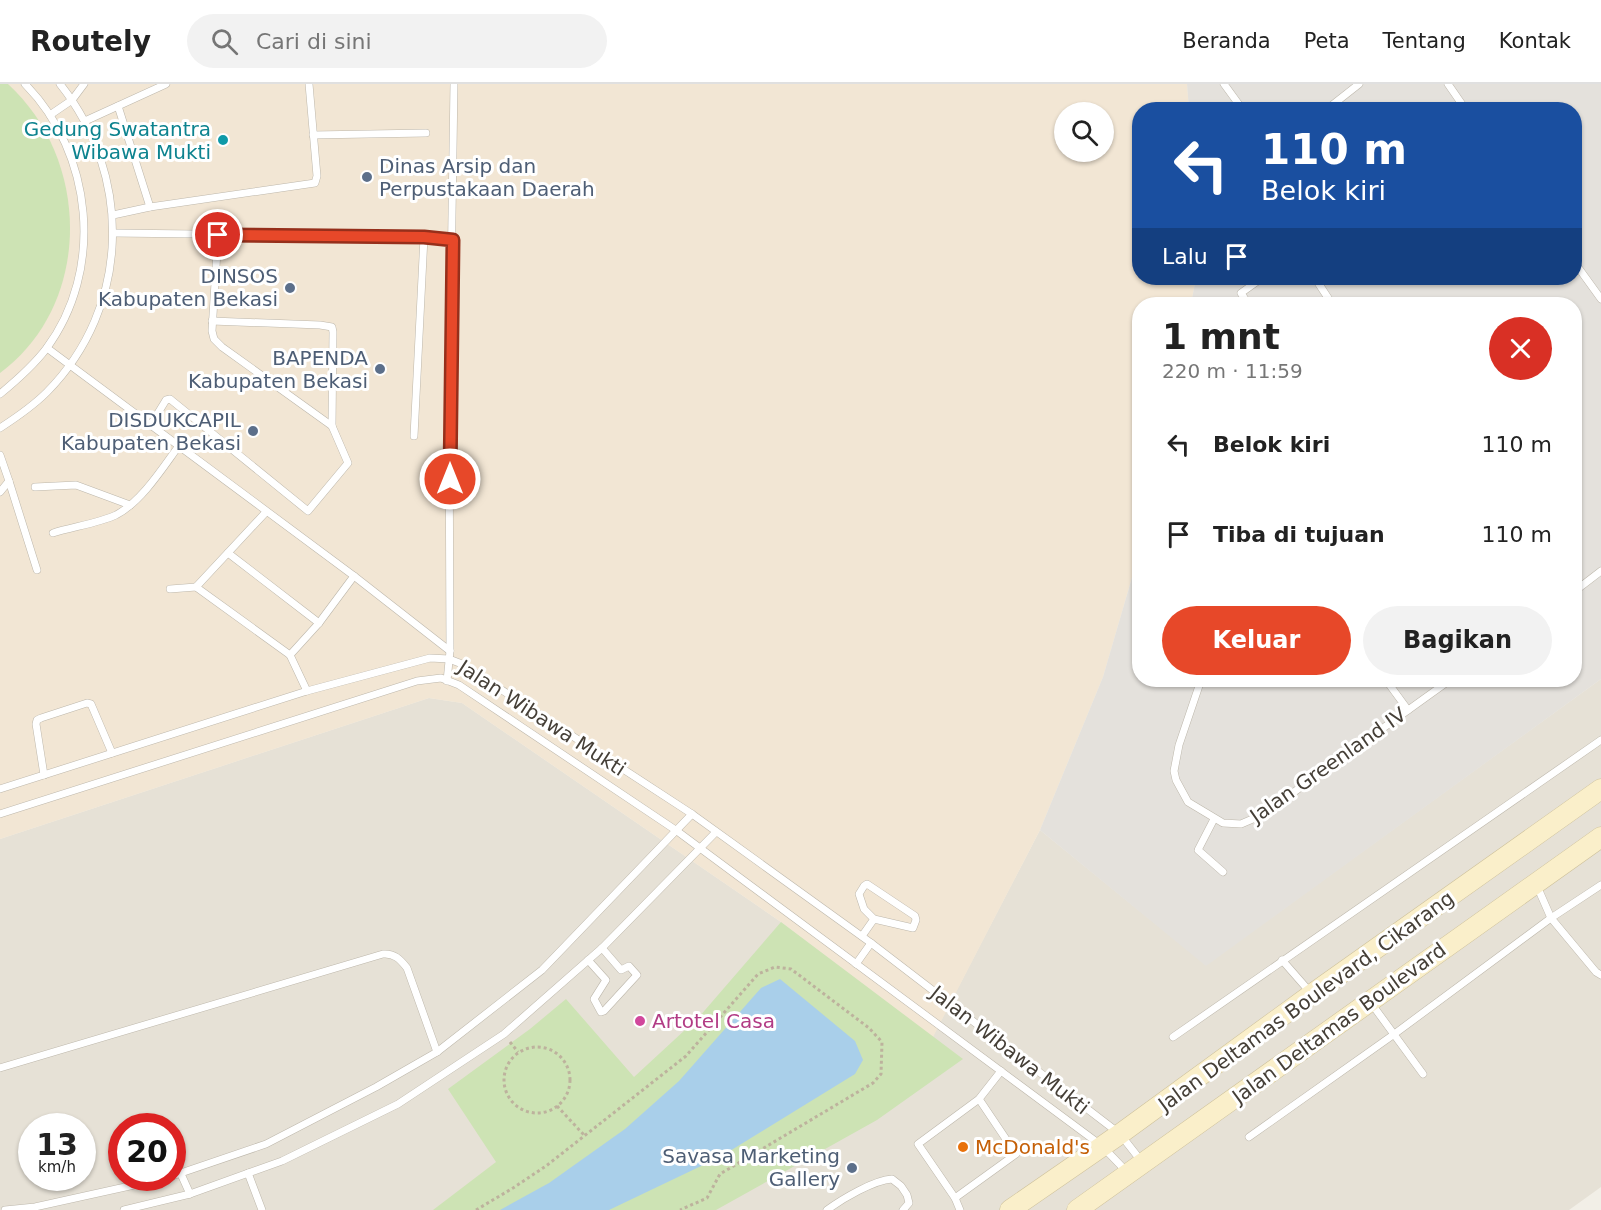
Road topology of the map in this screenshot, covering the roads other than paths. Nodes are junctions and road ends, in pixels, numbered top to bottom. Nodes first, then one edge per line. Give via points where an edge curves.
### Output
1 (25, 84) edge
2 (60, 84) edge
3 (84, 84) edge
4 (166, 84) edge
5 (309, 84) edge
6 (454, 84) edge
7 (1224, 84) edge
8 (1359, 84) edge
9 (1448, 84) edge
10 (72, 100) junction
11 (1237, 102) edge
12 (1336, 102) edge
13 (1460, 102) edge
14 (118, 106) junction
15 (50, 115) junction
16 (85, 121) junction
17 (426, 133) dead end
18 (312, 135) junction
19 (150, 207) junction
20 (112, 215) junction
21 (113, 233) junction
22 (218, 235) junction
23 (424, 237) junction
24 (453, 240) junction
25 (1582, 273) edge
26 (1252, 285) edge
27 (1243, 297) edge
28 (1601, 299) edge
29 (212, 321) junction
30 (46, 348) junction
31 (69, 366) junction
32 (0, 394) edge
33 (150, 426) junction
34 (332, 426) junction
35 (0, 428) edge
36 (414, 436) dead end
37 (178, 447) junction
38 (0, 455) edge
39 (9, 481) junction
40 (35, 487) dead end
41 (0, 492) edge
42 (130, 505) junction
43 (266, 512) junction
44 (53, 533) dead end
45 (228, 553) junction
46 (37, 570) dead end
47 (1601, 572) edge
48 (354, 576) junction
49 (1582, 586) edge
50 (196, 587) junction
51 (170, 589) dead end
52 (319, 623) junction
53 (450, 655) junction
54 (290, 656) junction
55 (447, 681) junction
56 (1199, 687) edge
57 (1391, 687) edge
58 (1440, 687) edge
59 (308, 692) junction
60 (1408, 710) junction
61 (1601, 740) edge
62 (112, 753) junction
63 (44, 775) junction
64 (0, 789) edge
65 (1601, 789) edge
66 (0, 814) edge
67 (692, 814) junction
68 (1214, 819) junction
69 (677, 831) junction
70 (716, 832) junction
71 (1601, 837) edge
72 (701, 848) junction
73 (1223, 872) dead end
74 (1536, 883) junction
75 (1601, 885) edge
76 (1551, 918) junction
77 (874, 919) junction
78 (862, 936) junction
79 (871, 943) junction
80 (602, 948) junction
81 (588, 960) junction
82 (1282, 960) junction
83 (856, 964) junction
84 (1601, 975) edge
85 (1312, 994) junction
86 (1369, 1001) junction
87 (1393, 1035) junction
88 (1173, 1037) dead end
89 (437, 1052) junction
90 (0, 1068) edge
91 (1001, 1071) junction
92 (1423, 1074) dead end
93 (979, 1099) junction
94 (1120, 1134) junction
95 (1249, 1137) dead end
96 (1102, 1146) junction
97 (1136, 1169) junction
98 (186, 1172) edge
99 (248, 1173) junction
100 (186, 1185) edge
101 (108, 1191) edge
102 (190, 1194) junction
103 (955, 1198) junction
104 (5, 1210) edge
105 (124, 1210) edge
106 (262, 1210) edge
107 (827, 1210) edge
108 (903, 1210) edge
109 (960, 1210) edge
110 (1010, 1210) edge
111 (1077, 1210) edge

1 - 15 lane
2 - 10 lane
3 - 10 lane
4 - 14 lane
5 - 18 lane
6 - 24 lane
7 - 11 lane
8 - 12 lane
9 - 13 lane
10 - 15 lane
10 - 16 lane
14 - 16 lane
14 - 19 lane
15 - 30 lane via 70,152 81,191 85,232 80,273 67,313
16 - 20 lane via 99,151
17 - 18 lane
18 - 19 lane via 317,176 313,184
19 - 20 lane
20 - 21 lane
21 - 22 lane
21 - 31 lane via 101,303 88,336
22 - 23 lane
22 - 29 lane
23 - 24 lane
23 - 36 lane
24 - 53 lane
25 - 28 lane
26 - 27 lane via 1240,293
29 - 34 lane via 214,339 222,347
29 - 34 lane via 332,327
30 - 31 lane
30 - 32 lane
31 - 33 lane
31 - 35 lane via 47,392
33 - 34 lane via 166,400 171,399 308,511 348,461
33 - 37 lane
37 - 42 lane
37 - 43 lane
38 - 39 lane
39 - 41 lane
39 - 46 lane
40 - 42 lane via 76,485
42 - 44 lane via 115,515
43 - 45 lane
43 - 48 lane
45 - 50 lane
45 - 52 lane
47 - 49 lane
48 - 52 lane
48 - 53 lane
50 - 51 lane
50 - 54 lane
52 - 54 lane
53 - 55 lane
53 - 59 lane, Jalan Wibawa Mukti
53 - 67 lane, Jalan Wibawa Mukti
54 - 59 lane
55 - 66 lane, Jalan Wibawa Mukti via 417,681
55 - 69 lane, Jalan Wibawa Mukti
56 - 68 lane, Jalan Greenland IV via 1179,745 1174,775 1186,800
57 - 60 lane
58 - 60 lane, Jalan Greenland IV
59 - 62 lane, Jalan Wibawa Mukti
60 - 68 lane, Jalan Greenland IV via 1262,815 1237,825
61 - 82 lane
62 - 63 lane, Jalan Wibawa Mukti
62 - 63 lane via 91,704 87,703 39,719 36,724
63 - 64 lane, Jalan Wibawa Mukti
65 - 85 street, Jalan Deltamas Boulevard, Cikarang
67 - 69 lane
67 - 70 lane, Jalan Wibawa Mukti
68 - 73 lane via 1198,850
69 - 72 lane, Jalan Wibawa Mukti
69 - 89 lane via 542,970
70 - 72 lane
70 - 78 lane, Jalan Wibawa Mukti
71 - 74 street, Jalan Deltamas Boulevard
72 - 80 lane
72 - 83 lane, Jalan Wibawa Mukti
74 - 76 lane
74 - 86 street, Jalan Deltamas Boulevard
75 - 76 lane
76 - 84 lane
76 - 87 lane
77 - 77 lane via 864,909 860,894 867,884 916,920 913,928
77 - 78 lane
78 - 79 lane, Jalan Wibawa Mukti
79 - 83 lane
79 - 94 lane, Jalan Wibawa Mukti
80 - 81 lane
80 - 81 lane via 621,970 629,966 638,975 601,1012 594,999 606,980
81 - 99 lane via 504,1034 398,1104 282,1161
82 - 85 lane
82 - 88 lane
83 - 91 lane, Jalan Wibawa Mukti
85 - 94 street, Jalan Deltamas Boulevard, Cikarang
86 - 87 lane
86 - 97 street, Jalan Deltamas Boulevard
87 - 92 lane
87 - 95 lane
89 - 90 lane via 407,968 399,959 383,954
89 - 98 lane via 266,1144
91 - 93 lane
91 - 96 lane, Jalan Wibawa Mukti
93 - 103 lane via 918,1144
93 - 103 lane via 1016,1154
94 - 96 street, Jalan Deltamas Boulevard, Cikarang
94 - 97 lane, Jalan Wibawa Mukti
96 - 97 lane, Jalan Wibawa Mukti
96 - 110 street, Jalan Deltamas Boulevard, Cikarang
97 - 111 street, Jalan Deltamas Boulevard
99 - 102 lane
99 - 106 lane
100 - 102 lane
101 - 104 lane
102 - 105 lane
103 - 109 lane
107 - 108 lane via 885,1179 892,1179 907,1195 909,1203

